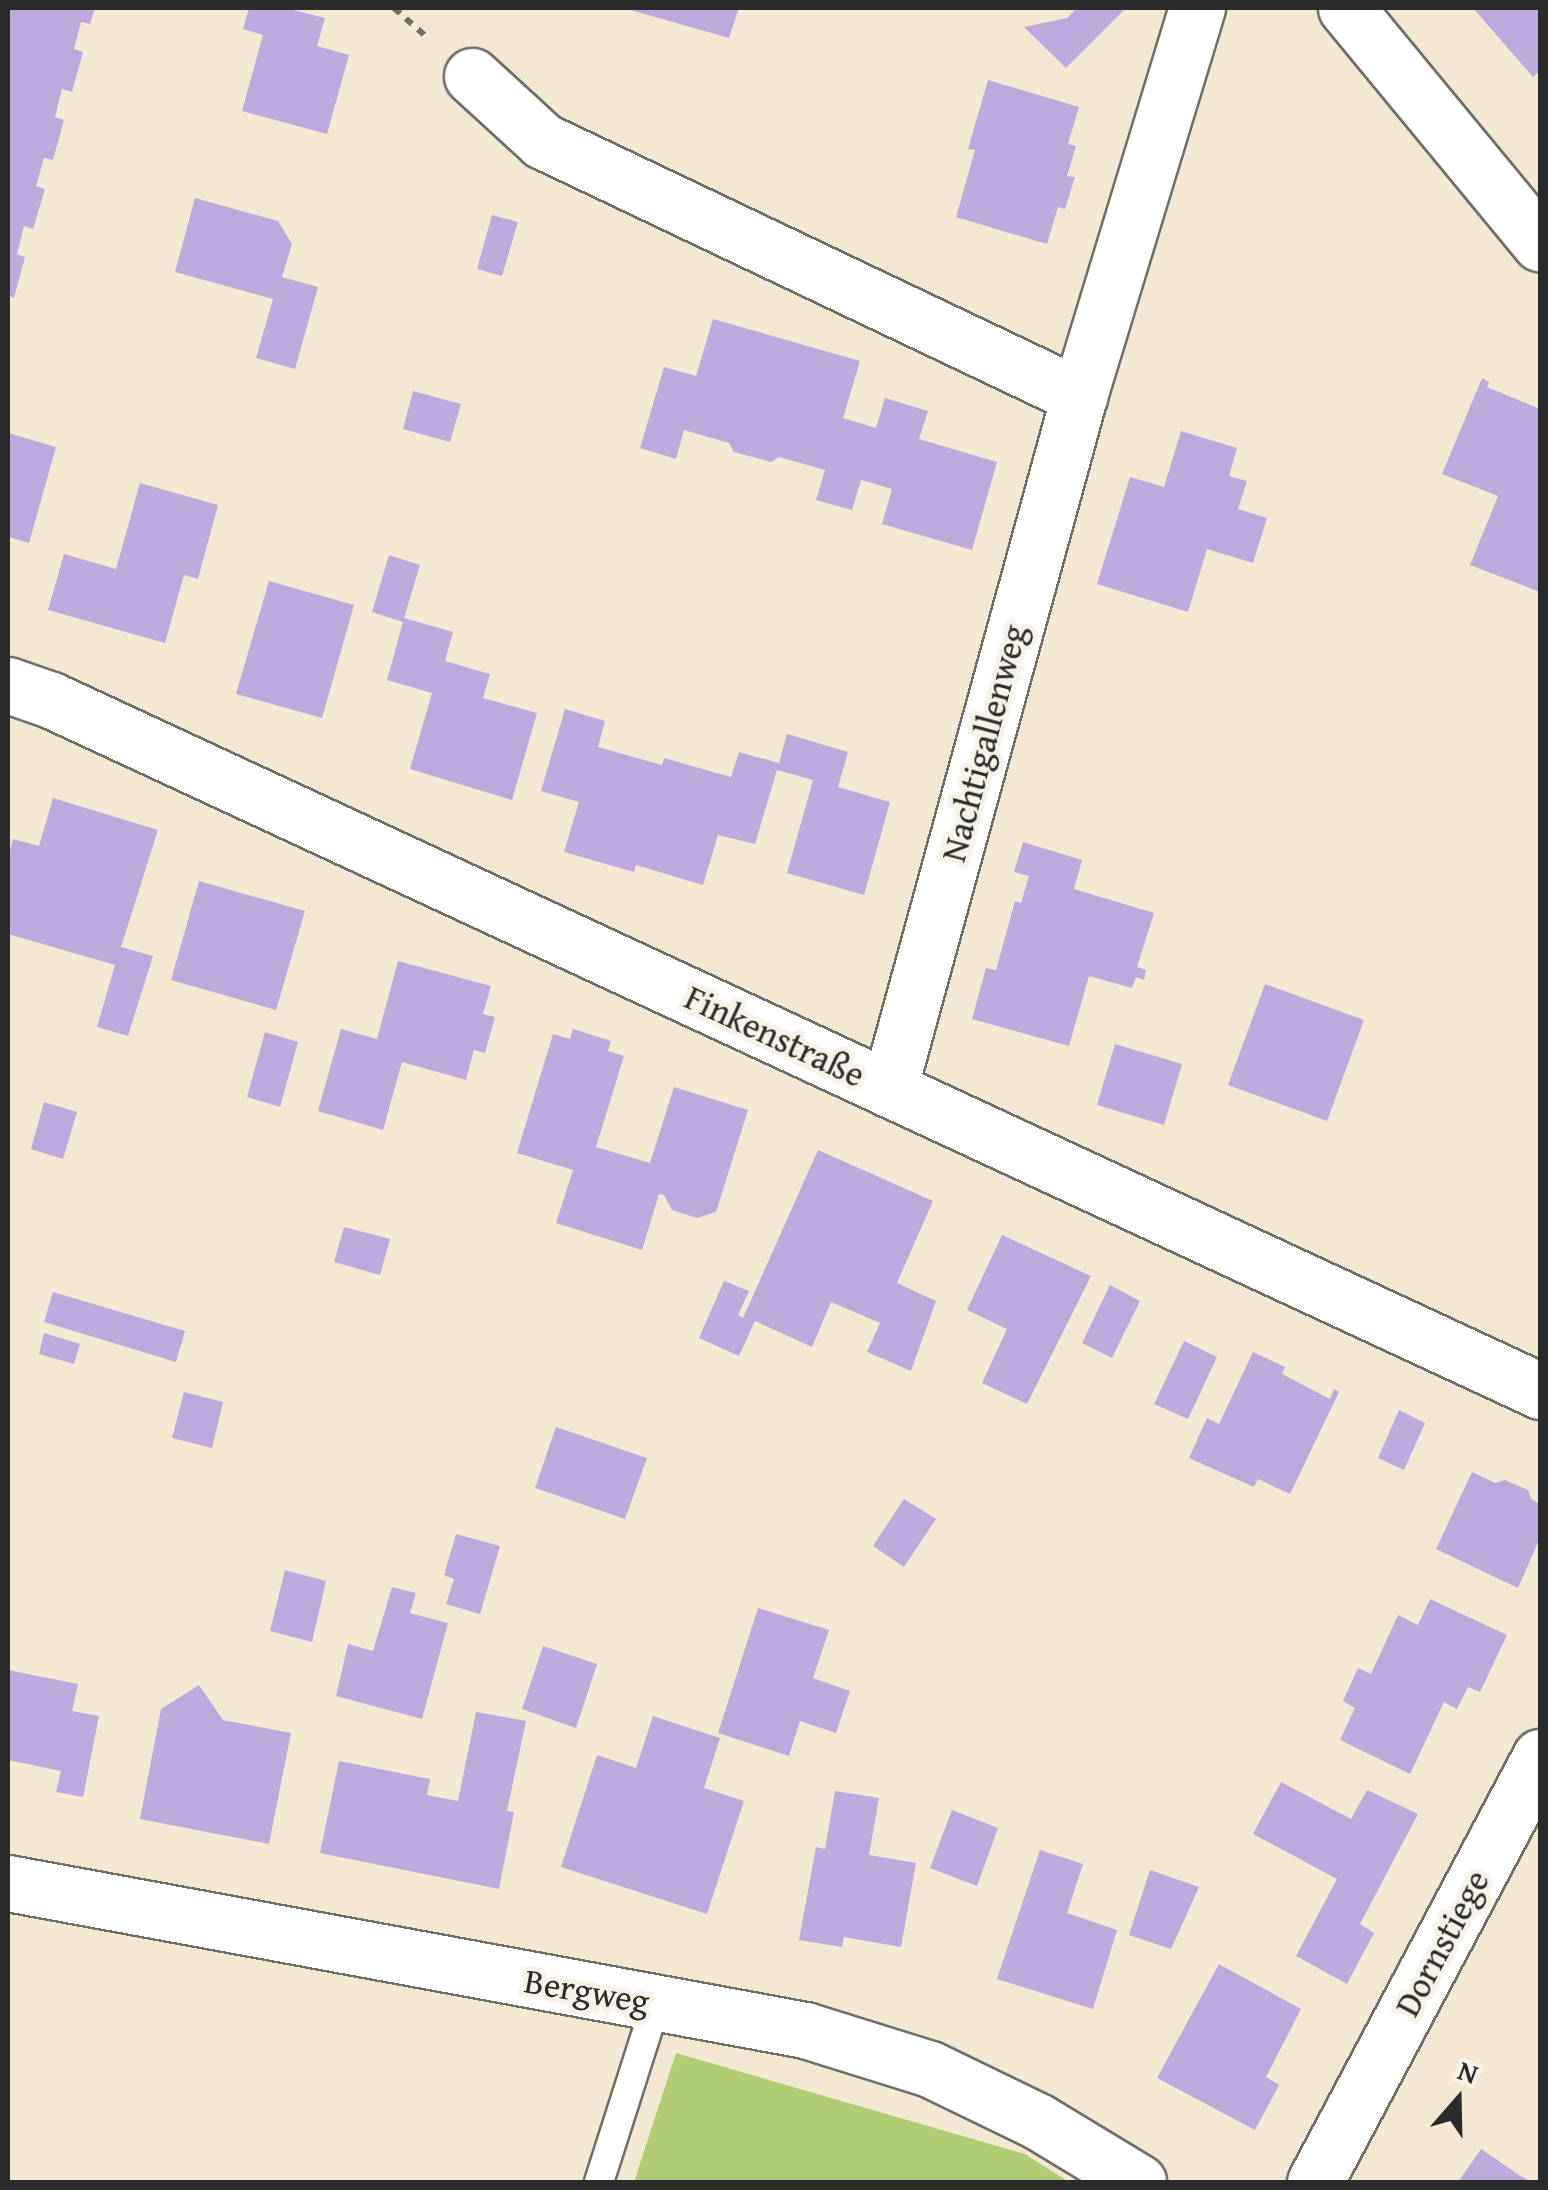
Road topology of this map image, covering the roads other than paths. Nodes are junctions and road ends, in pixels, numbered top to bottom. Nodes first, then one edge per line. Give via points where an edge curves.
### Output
1 (1197, 8) edge
2 (1346, 8) edge
3 (472, 76) dead end
4 (1540, 243) edge
5 (1079, 396) junction
6 (8, 684) edge
7 (889, 1089) junction
8 (1540, 1392) edge
9 (1540, 1757) edge
10 (8, 1883) edge
11 (656, 2004) junction
12 (598, 2182) edge
13 (1138, 2182) edge
14 (1315, 2182) edge

1 - 5 street, Nachtigallenweg
2 - 4 street
3 - 5 street via 542,141
5 - 7 street, Nachtigallenweg
6 - 7 street, Finkenstraße
7 - 8 street, Finkenstraße
9 - 14 street, Dornstiege
10 - 11 street, Bergweg
11 - 12 lane
11 - 13 street, Bergweg via 805,2030 930,2070 1039,2122

